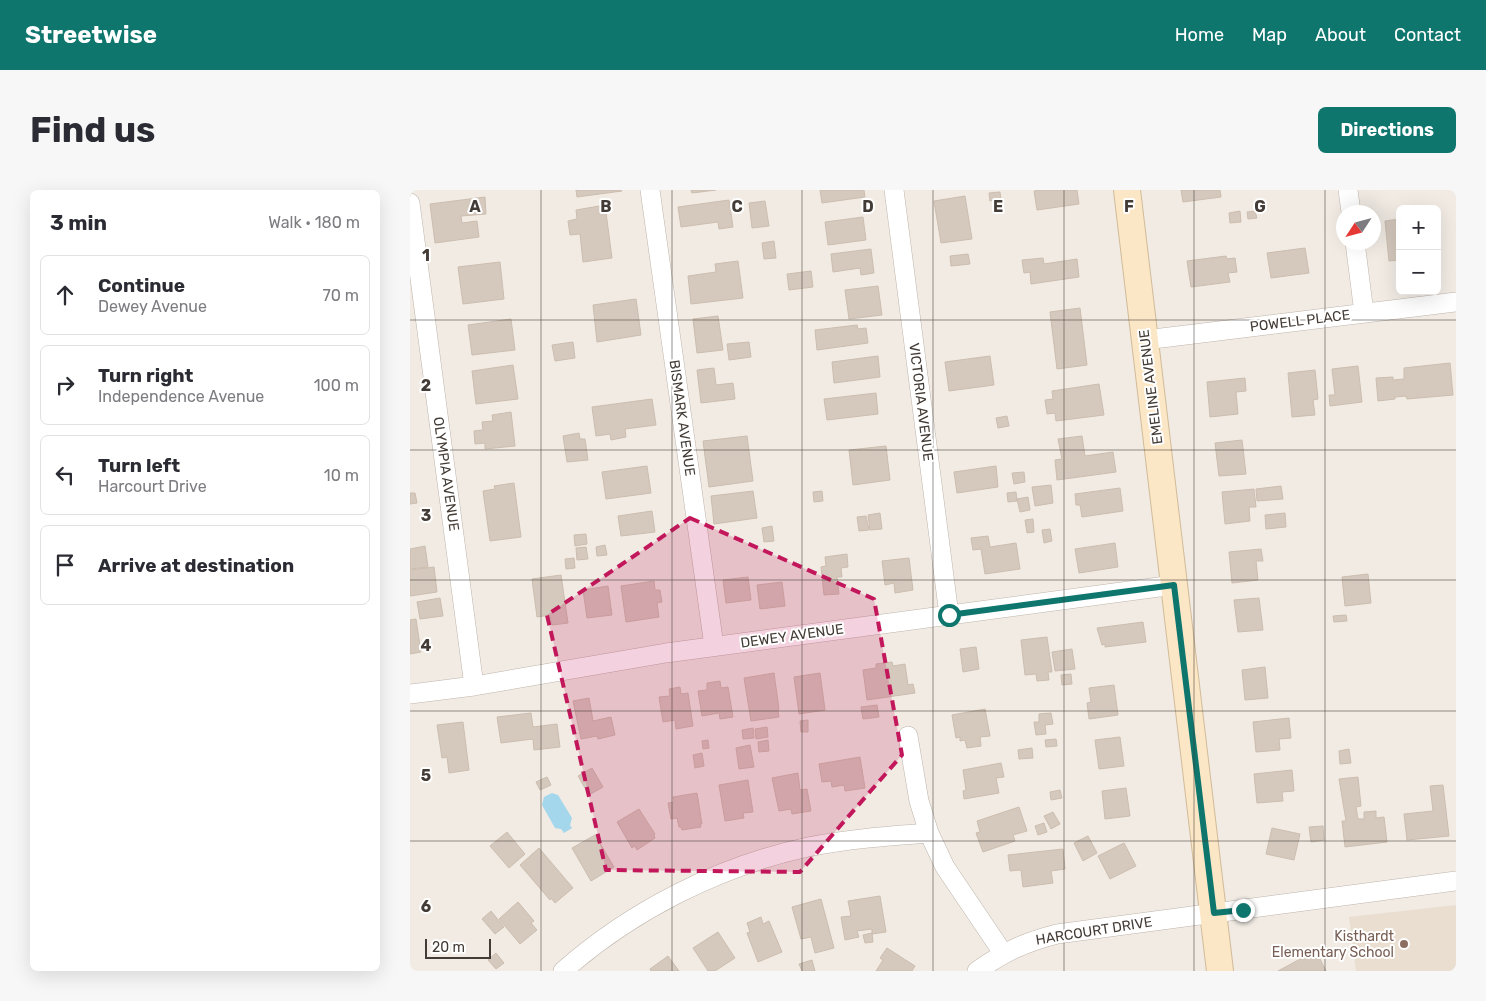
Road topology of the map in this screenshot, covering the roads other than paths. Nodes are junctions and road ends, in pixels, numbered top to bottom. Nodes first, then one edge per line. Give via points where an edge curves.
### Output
1 (650, 190) edge
2 (894, 190) edge
3 (1127, 190) edge
4 (1348, 190) edge
5 (410, 203) edge
6 (1350, 205) edge
7 (1356, 250) edge
8 (1456, 302) edge
9 (1364, 313) junction
10 (1145, 340) junction
11 (1174, 585) junction
12 (949, 615) junction
13 (714, 646) junction
14 (474, 686) junction
15 (410, 694) edge
16 (908, 736) dead end
17 (929, 833) junction
18 (1456, 881) edge
19 (1214, 913) junction
20 (1003, 953) junction
21 (563, 971) edge
22 (977, 971) edge
23 (1220, 971) edge

1 - 13 street, BISMARK AVENUE
2 - 12 street, VICTORIA AVENUE
3 - 10 street, EMELINE AVENUE
4 - 6 street
5 - 14 street, OLYMPIA AVENUE
7 - 9 street
8 - 9 street, POWELL PLACE
9 - 10 street, POWELL PLACE
10 - 11 street, EMELINE AVENUE
11 - 12 street, DEWEY AVENUE
11 - 19 street, EMELINE AVENUE
12 - 13 street, DEWEY AVENUE
13 - 14 street, DEWEY AVENUE
14 - 15 street, DEWEY AVENUE
16 - 17 street via 919,801
17 - 20 street via 945,867
17 - 21 street via 846,841 750,864 661,903 619,928
18 - 19 street, HARCOURT DRIVE
19 - 20 street, HARCOURT DRIVE via 1057,934
19 - 23 street, EMELINE AVENUE
20 - 22 street, HARCOURT DRIVE

